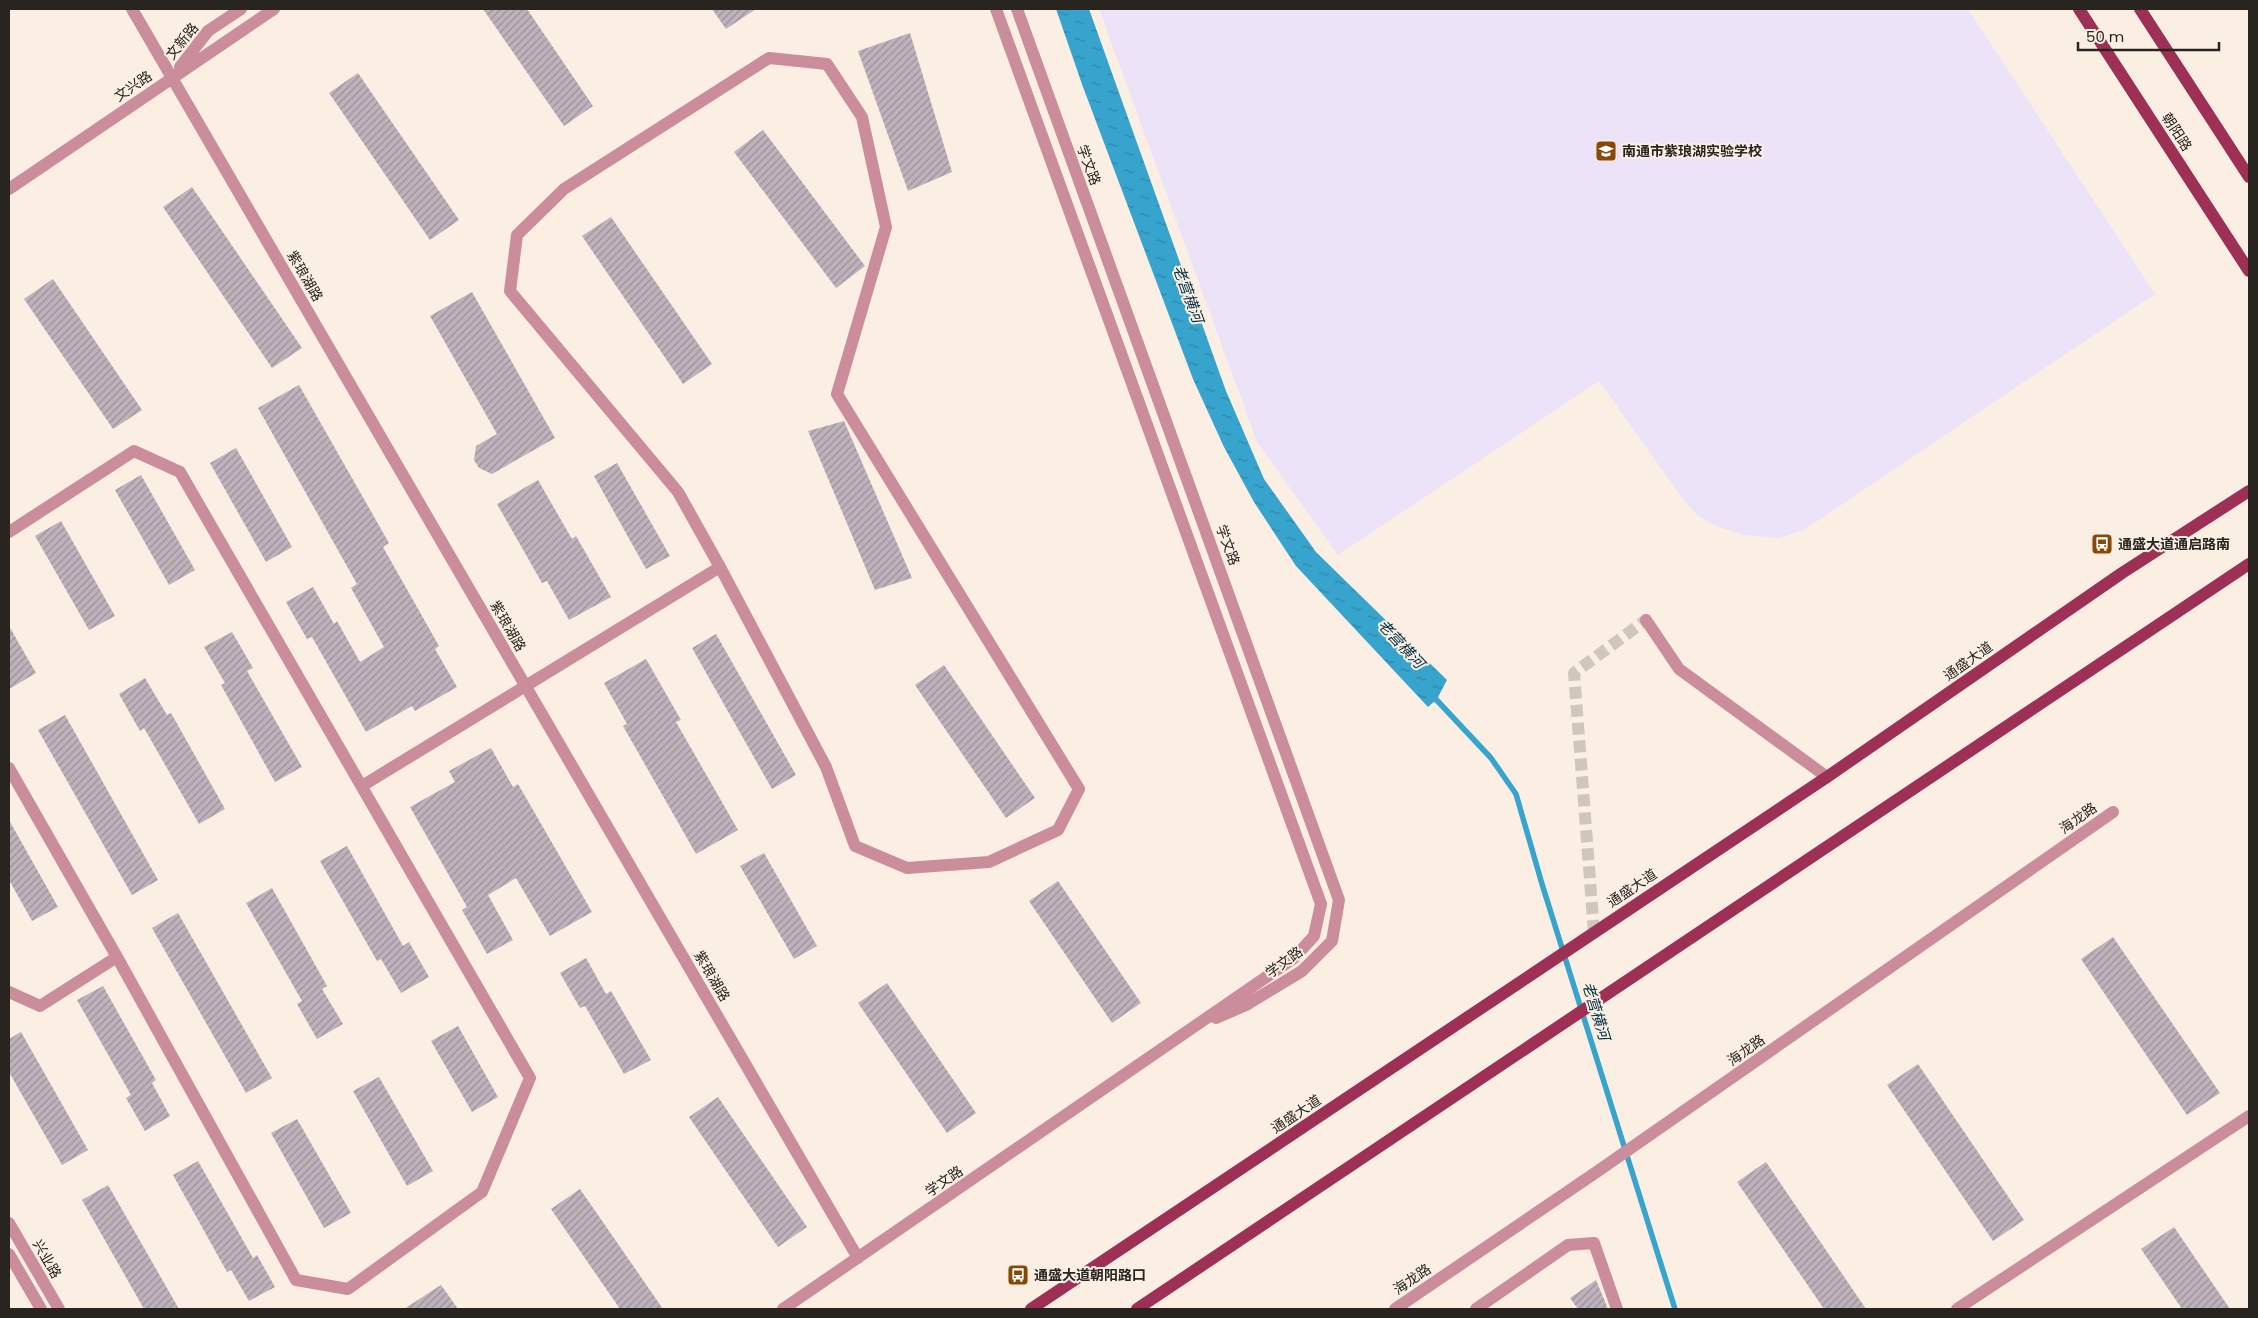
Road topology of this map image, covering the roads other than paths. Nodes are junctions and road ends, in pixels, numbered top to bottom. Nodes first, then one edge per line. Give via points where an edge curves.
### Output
1 (132, 9) edge
2 (241, 9) edge
3 (274, 9) edge
4 (996, 9) edge
5 (1017, 9) edge
6 (2079, 9) edge
7 (2140, 9) edge
8 (172, 77) junction
9 (2249, 177) edge
10 (9, 189) edge
11 (2249, 271) edge
12 (2249, 491) edge
13 (9, 532) edge
14 (2249, 564) edge
15 (720, 567) junction
16 (1646, 620) dead end
17 (525, 686) junction
18 (9, 768) edge
19 (1827, 777) junction
20 (362, 786) junction
21 (2113, 812) dead end
22 (116, 957) junction
23 (9, 992) edge
24 (1195, 1027) junction
25 (2249, 1116) edge
26 (9, 1223) edge
27 (9, 1254) edge
28 (858, 1258) junction
29 (41, 1309) edge
30 (59, 1309) edge
31 (783, 1309) edge
32 (1031, 1309) edge
33 (1137, 1309) edge
34 (1394, 1309) edge
35 (1476, 1309) edge
36 (1618, 1309) edge
37 (1957, 1309) edge

1 - 8 street, 紫琅湖路
2 - 8 street, 文新路 via 208,31
3 - 8 street, 文兴路
4 - 24 street, 学文路 via 1321,904 1314,936 1294,958
5 - 24 street, 学文路 via 1339,900 1332,941 1302,972 1246,1006
6 - 11 main road, 朝阳路
7 - 9 main road
8 - 10 street, 文兴路
8 - 17 street, 紫琅湖路
12 - 19 main road, 通盛大道 via 2122,573
13 - 20 street via 134,451 180,472
14 - 33 main road
15 - 15 street via 826,767 855,846 907,868 989,862 1058,830 1079,789 837,394 886,227 862,116 827,64 769,58 564,189 517,235 510,292 678,492
15 - 17 street
16 - 19 street via 1678,669
17 - 20 street
17 - 28 street, 紫琅湖路
18 - 22 street
19 - 32 main road, 通盛大道
20 - 22 street via 530,1078 482,1192 348,1289 296,1280
21 - 34 street, 海龙路
22 - 23 street via 40,1006
24 - 28 street, 学文路
25 - 37 street
26 - 30 street, 兴业路
27 - 29 street
28 - 31 street, 学文路
35 - 36 street via 1568,1244 1594,1243

